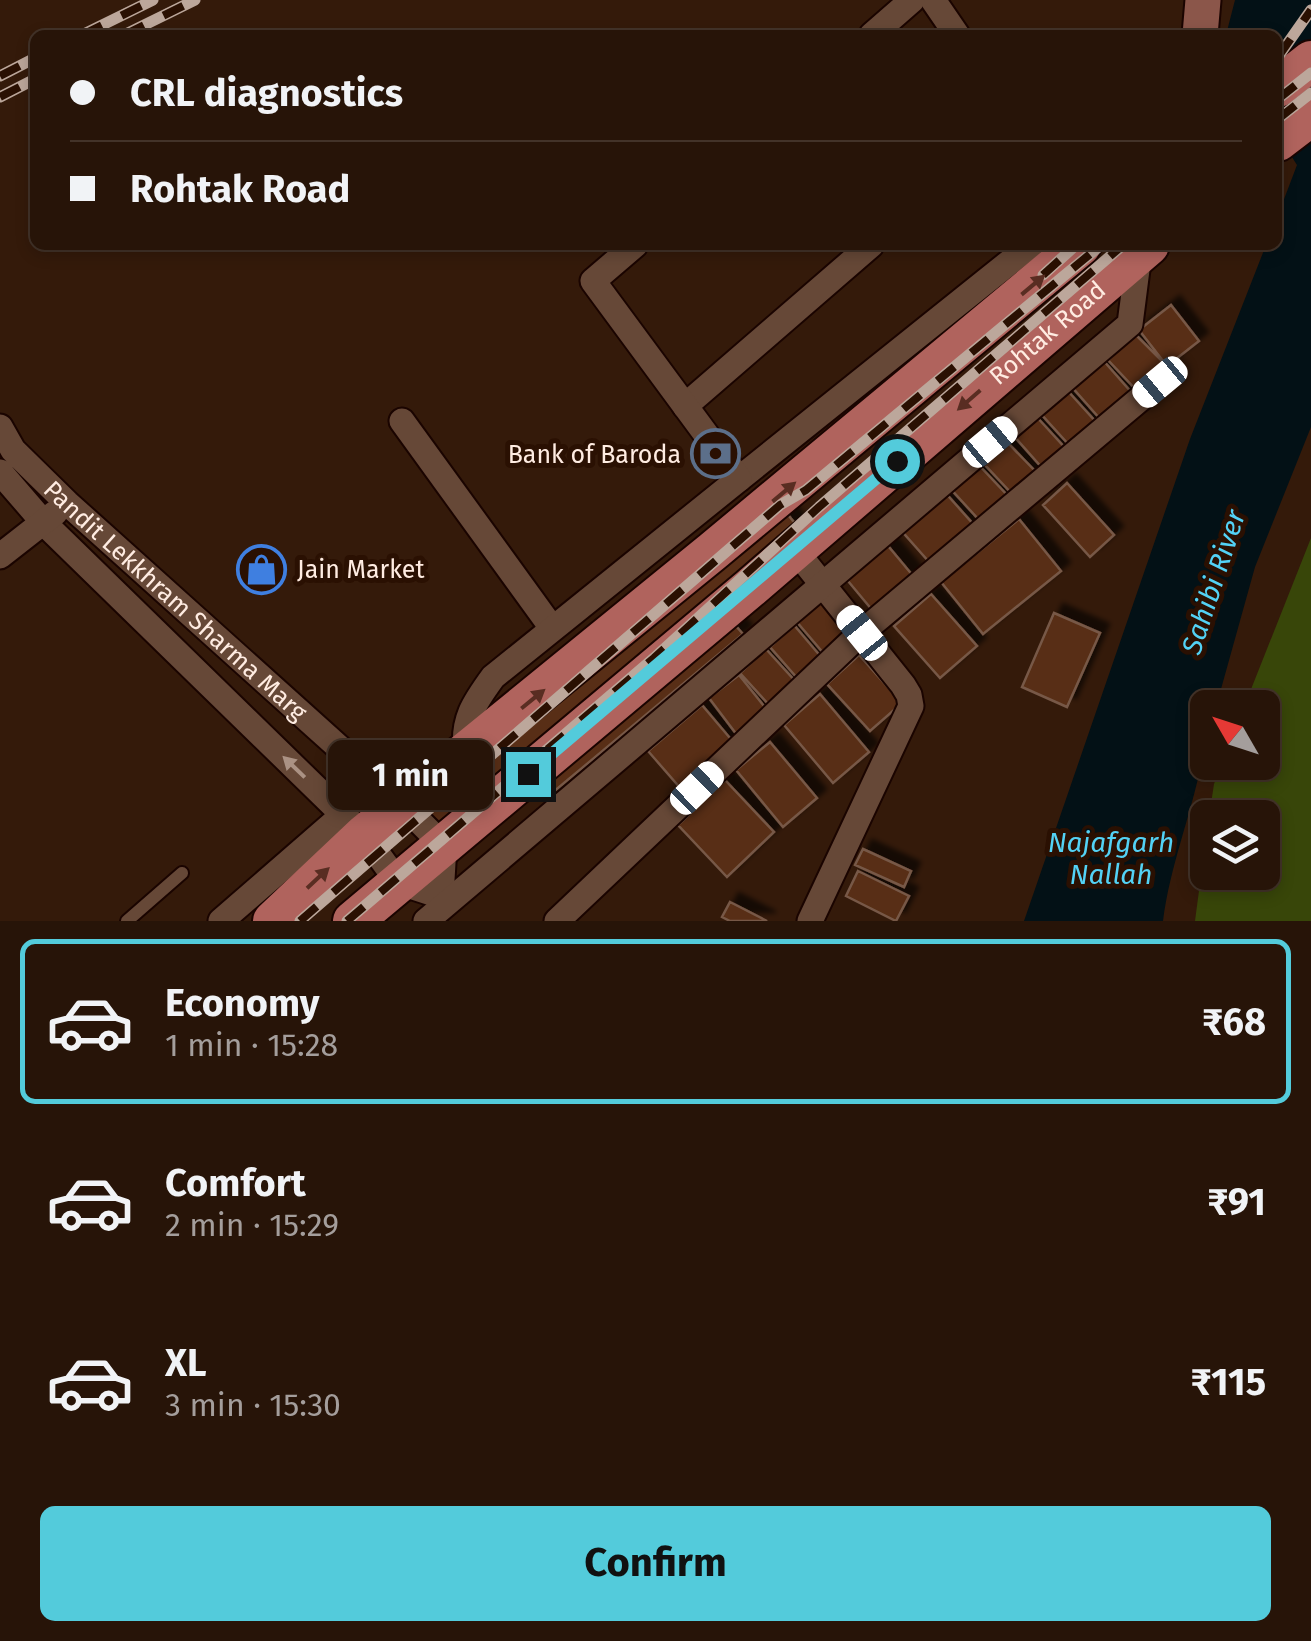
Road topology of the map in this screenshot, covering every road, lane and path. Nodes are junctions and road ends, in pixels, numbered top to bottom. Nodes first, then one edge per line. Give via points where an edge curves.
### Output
1 (912, 0) edge
2 (934, 0) edge
3 (1203, 0) edge
4 (878, 30) edge
5 (954, 30) edge
6 (1200, 30) edge
7 (1311, 61) edge
8 (1282, 84) edge
9 (1311, 116) edge
10 (1282, 138) edge
11 (628, 250) edge
12 (865, 250) edge
13 (1024, 250) edge
14 (1075, 250) edge
15 (1143, 250) edge
16 (1144, 250) edge
17 (1160, 382) dead end
18 (685, 406) junction
19 (402, 421) dead end
20 (0, 427) edge
21 (0, 472) edge
22 (739, 479) junction
23 (67, 504) junction
24 (44, 523) junction
25 (795, 550) junction
26 (0, 556) edge
27 (822, 583) junction
28 (552, 628) junction
29 (862, 633) junction
30 (466, 753) junction
31 (403, 805) junction
32 (354, 825) junction
33 (444, 846) junction
34 (182, 873) dead end
35 (398, 882) junction
36 (443, 899) junction
37 (127, 921) edge
38 (221, 921) edge
39 (273, 921) edge
40 (353, 921) edge
41 (426, 921) edge
42 (558, 921) edge
43 (810, 921) edge

1 - 4 street
2 - 5 street
3 - 6 street
7 - 8 main road
9 - 10 main road
11 - 18 street via 593,282
12 - 18 street
13 - 22 street
30 -> 14 main road, Rohtak Road
15 -> 25 main road, Rohtak Road
16 - 27 street via 1130,324
17 - 29 street
18 - 22 street
19 - 28 street
20 - 23 street, Pandit Lekkhram Sharma Marg via 13,450
21 - 24 street, Pandit Lekkhram Sharma Marg
22 - 28 street
23 - 24 street
23 - 31 street, Pandit Lekkhram Sharma Marg
24 - 26 street
32 -> 24 street, Pandit Lekkhram Sharma Marg
25 - 27 street
25 - 33 main road, Rohtak Road
27 - 29 street
27 - 36 street
28 - 30 street via 493,678 470,708
29 - 42 street
29 - 43 street via 910,695 911,706
30 - 31 main road, Rohtak Road
31 - 32 main road, Rohtak Road
31 - 33 street, Pandit Lekkhram Sharma Marg
32 - 35 street, Pandit Lekkhram Sharma Marg
32 - 38 street
39 -> 32 main road
33 - 35 main road, Rohtak Road
33 - 36 street
34 - 37 lane
35 - 36 street
35 - 40 main road
36 - 41 street

